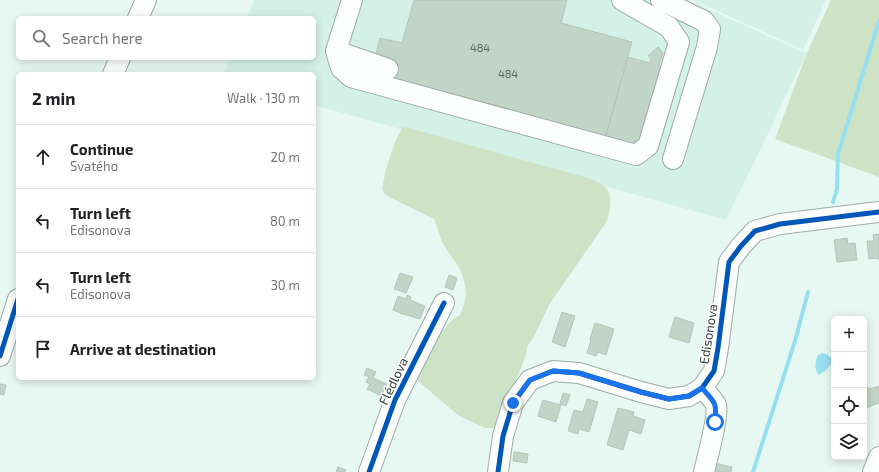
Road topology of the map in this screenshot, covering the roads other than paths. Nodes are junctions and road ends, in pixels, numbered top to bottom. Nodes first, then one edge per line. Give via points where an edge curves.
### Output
1 (146, 0) edge
2 (352, 0) edge
3 (622, 0) edge
4 (662, 0) edge
5 (139, 16) edge
6 (336, 51) junction
7 (119, 60) edge
8 (388, 68) dead end
9 (114, 72) edge
10 (672, 159) dead end
11 (879, 212) edge
12 (444, 303) dead end
13 (16, 305) edge
14 (0, 356) edge
15 (702, 388) junction
16 (879, 457) edge
17 (369, 472) edge
18 (498, 472) edge
19 (704, 472) edge
20 (873, 472) edge

1 - 5 street
2 - 6 street
3 - 6 street via 670,27 679,42 648,146 636,155 351,77 341,68
4 - 10 street via 704,21 710,29 707,47
6 - 8 street
7 - 9 street
11 - 15 street, Edisonova via 780,224 755,231 729,262 714,371
12 - 17 street, Flédlova via 395,400
13 - 14 street
15 - 18 street, Edisonova via 689,396 669,399 579,373 553,371 530,380 513,403 503,436
15 - 19 street via 716,404 715,422
16 - 20 street

